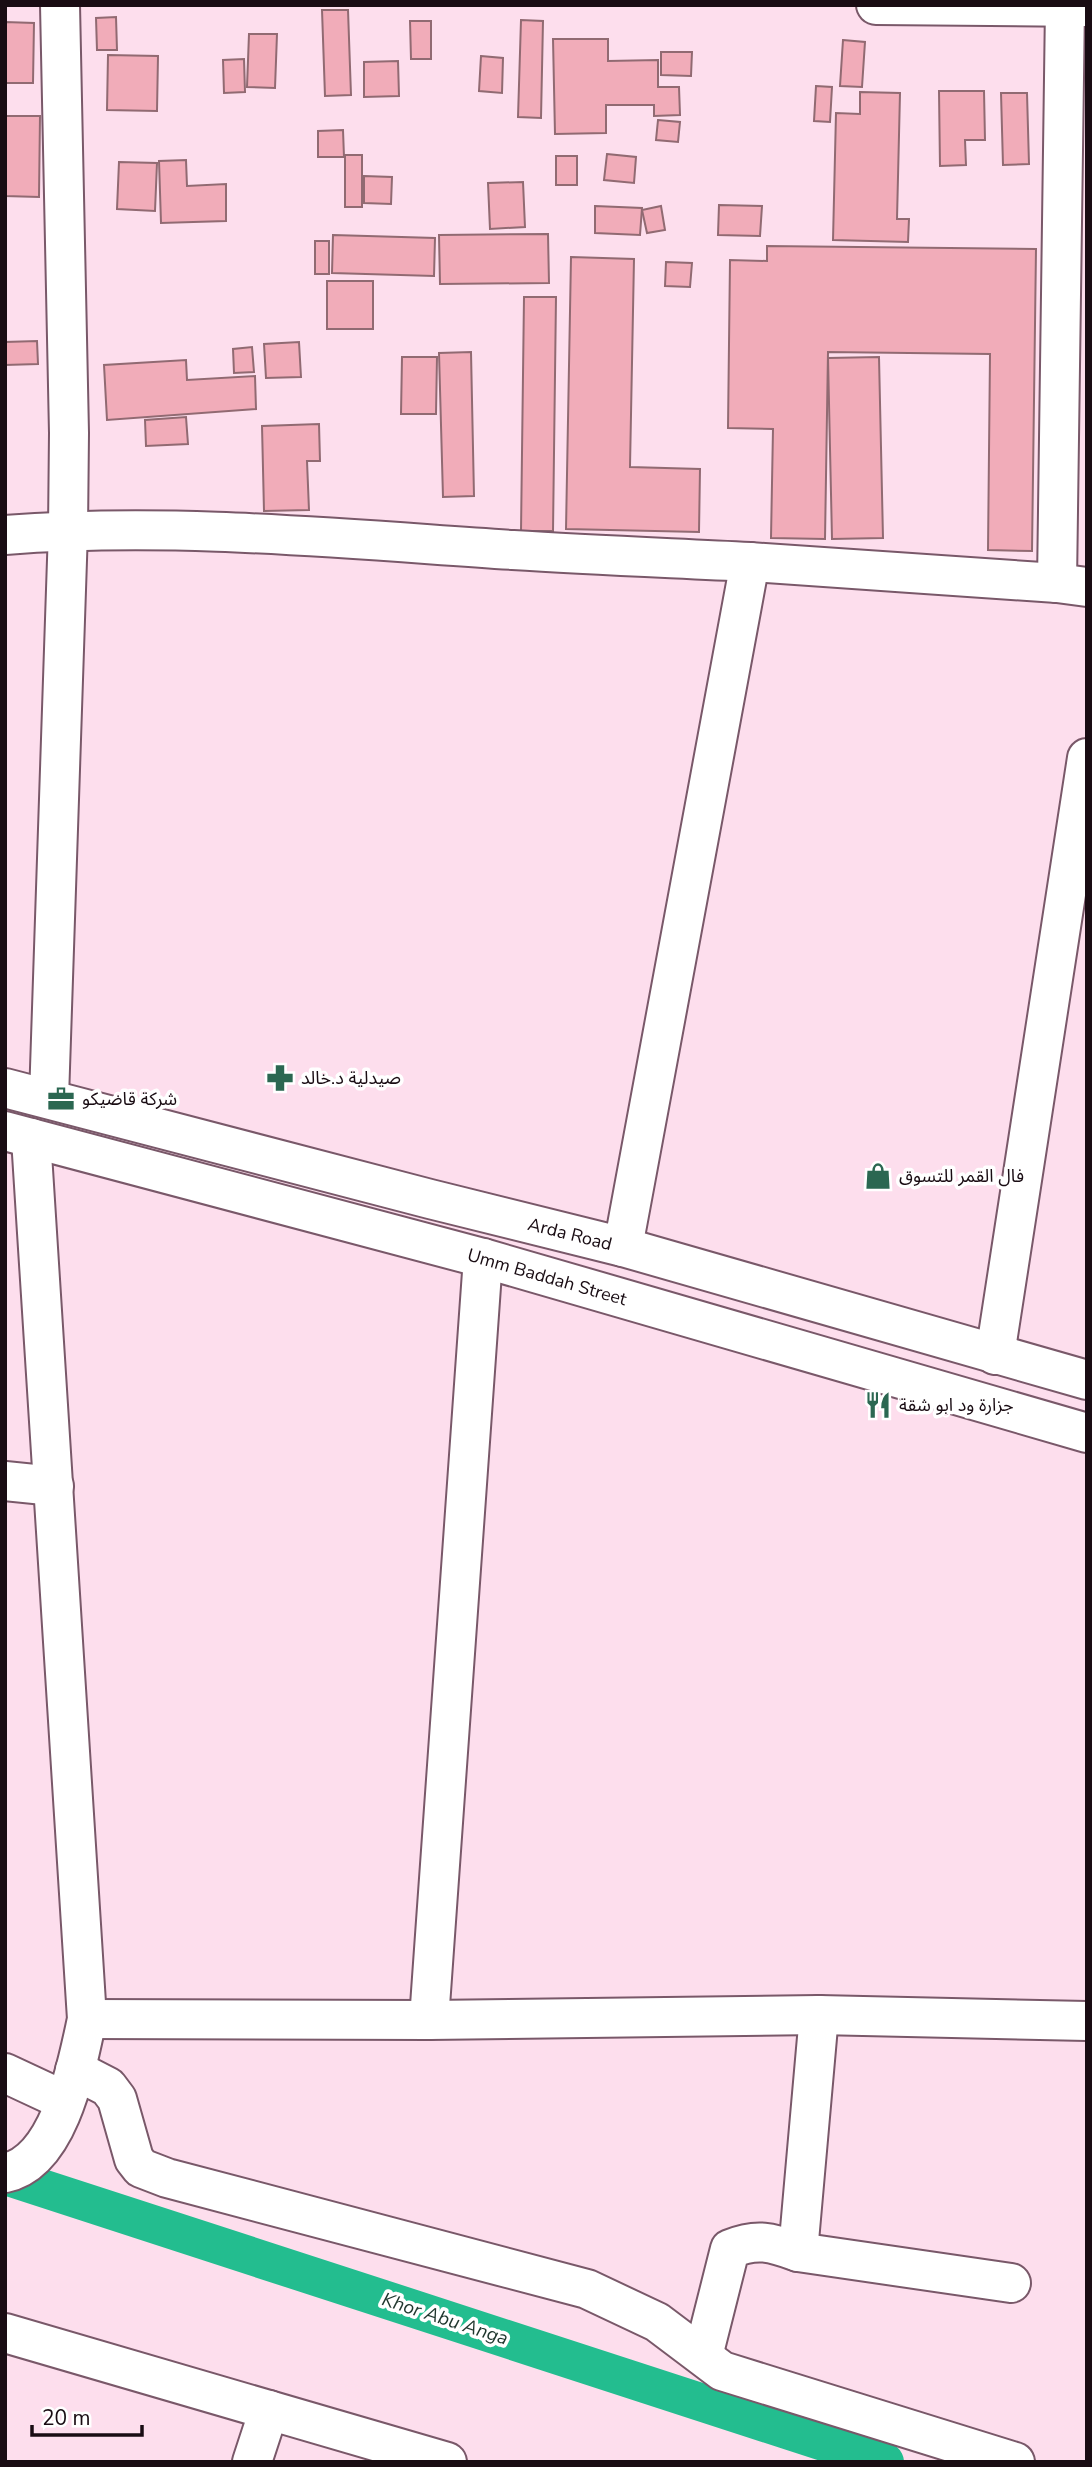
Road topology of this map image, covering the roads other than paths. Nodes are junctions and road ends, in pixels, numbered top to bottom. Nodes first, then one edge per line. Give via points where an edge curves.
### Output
1 (60, 5) edge
2 (876, 5) edge
3 (1065, 6) edge
4 (1087, 7) edge
5 (68, 530) junction
6 (5, 535) edge
7 (750, 562) junction
8 (1072, 585) edge
9 (1087, 758) edge
10 (5, 1087) edge
11 (49, 1098) junction
12 (18, 1134) edge
13 (226, 1145) junction
14 (216, 1187) junction
15 (623, 1247) junction
16 (483, 1258) junction
17 (995, 1354) junction
18 (1087, 1381) edge
19 (1087, 1433) edge
20 (5, 1481) edge
21 (54, 1486) junction
22 (819, 2015) junction
23 (87, 2019) junction
24 (429, 2020) junction
25 (1087, 2021) edge
26 (5, 2073) edge
27 (70, 2086) junction
28 (5, 2173) edge
29 (798, 2252) junction
30 (1011, 2283) dead end
31 (5, 2333) edge
32 (703, 2356) junction
33 (270, 2410) junction
34 (252, 2462) edge
35 (447, 2462) edge
36 (1015, 2462) edge

1 - 5 street
2 - 3 street
3 - 4 street
3 - 8 street
5 - 6 street
5 - 7 street via 341,538
5 - 11 street
7 - 8 street
7 - 15 street
9 - 17 street
10 - 11 street
11 - 13 street, Arda Road
12 - 14 street, Umm Baddah Street
12 - 21 street
13 - 14 street
13 - 15 street, Arda Road
14 - 16 street, Umm Baddah Street
15 - 17 street, Arda Road
16 - 19 street, Umm Baddah Street
16 - 24 street
17 - 18 street, Arda Road
20 - 21 street
21 - 23 street
22 - 24 street
22 - 25 street
22 - 29 street
23 - 24 street
23 - 27 street
26 - 27 street
27 - 28 street via 58,2123 35,2157 18,2171
27 - 32 street via 108,2087 117,2099 134,2159 141,2168 587,2289 657,2322
29 - 30 street
29 - 32 street via 770,2242 730,2249
31 - 33 street
32 - 36 street via 722,2371
33 - 34 street
33 - 35 street

